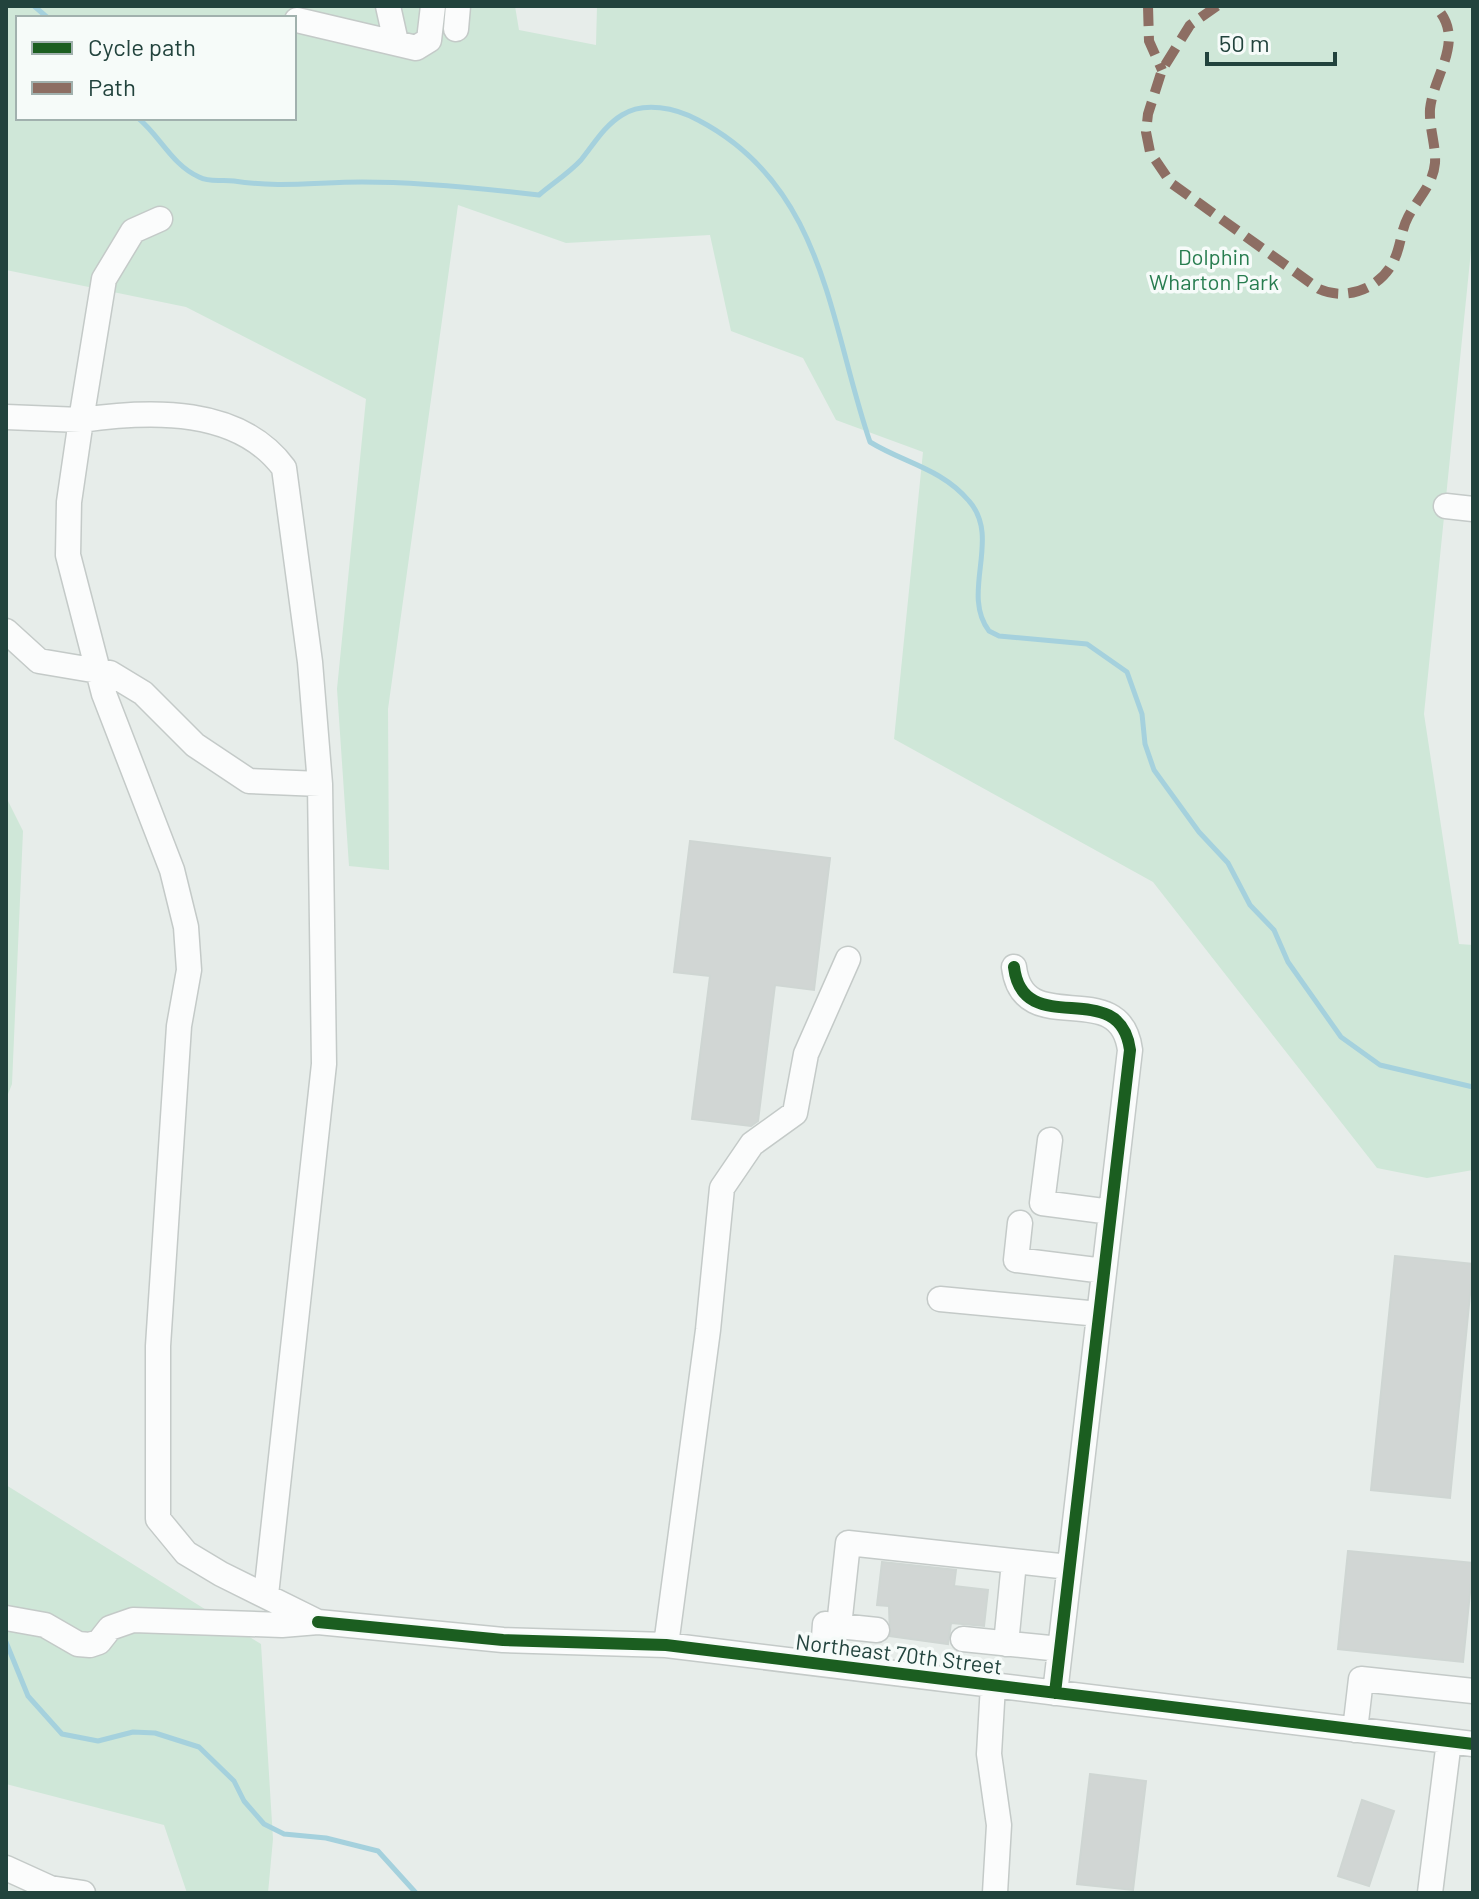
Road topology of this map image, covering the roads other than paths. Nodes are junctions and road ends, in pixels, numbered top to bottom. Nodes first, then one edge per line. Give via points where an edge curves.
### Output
1 (388, 6) edge
2 (433, 6) edge
3 (297, 20) dead end
4 (396, 42) junction
5 (160, 219) dead end
6 (6, 417) edge
7 (81, 420) junction
8 (1446, 506) dead end
9 (1473, 509) edge
10 (6, 631) edge
11 (97, 673) junction
12 (320, 784) junction
13 (848, 959) dead end
14 (1014, 967) dead end
15 (1050, 1140) dead end
16 (1111, 1212) junction
17 (1020, 1223) dead end
18 (1104, 1271) junction
19 (940, 1299) dead end
20 (1099, 1314) junction
21 (1014, 1562) junction
22 (1069, 1567) junction
23 (266, 1595) junction
24 (6, 1618) edge
25 (318, 1622) junction
26 (839, 1626) junction
27 (877, 1630) dead end
28 (963, 1639) dead end
29 (1006, 1644) junction
30 (666, 1645) junction
31 (1060, 1649) junction
32 (822, 1664) junction
33 (993, 1685) junction
34 (1473, 1691) edge
35 (1055, 1693) junction
36 (1355, 1730) junction
37 (1461, 1743) edge
38 (6, 1868) edge
39 (83, 1893) edge
40 (995, 1893) edge
41 (1430, 1893) edge

1 - 4 street
2 - 4 street via 429,40 416,48
3 - 4 street
5 - 7 street via 133,231 104,279
6 - 7 street
7 - 11 street via 69,502 68,555
7 - 12 street via 190,417 214,422 237,428 269,448 284,468
8 - 9 street
10 - 11 street via 39,661
11 - 12 street via 110,673 143,693 195,745 249,781
11 - 23 street via 172,870 186,927 189,970 179,1026 158,1346 158,1519 186,1553
12 - 23 street via 324,1064
13 - 30 street via 806,1054 795,1113 752,1144 722,1188
14 - 16 street via 1024,996 1036,1004 1100,1011 1118,1020 1128,1035
15 - 16 street via 1042,1203
16 - 18 street
17 - 18 street via 1016,1260
18 - 20 street
19 - 20 street
20 - 22 street
21 - 22 street
21 - 26 street via 848,1543
21 - 29 street
22 - 31 street
23 - 25 street
24 - 25 street via 45,1625 90,1645 110,1628 133,1620
25 - 30 street, Northeast 70th Street via 503,1640
26 - 27 street
26 - 32 street via 825,1624
28 - 29 street
29 - 31 street
30 - 32 street, Northeast 70th Street
31 - 35 street
32 - 33 street, Northeast 70th Street
33 - 35 street, Northeast 70th Street
33 - 40 street via 989,1754 999,1825
34 - 36 street via 1361,1679
35 - 36 street, Northeast 70th Street
36 - 37 street, Northeast 70th Street
37 - 41 street
38 - 39 street via 50,1888

